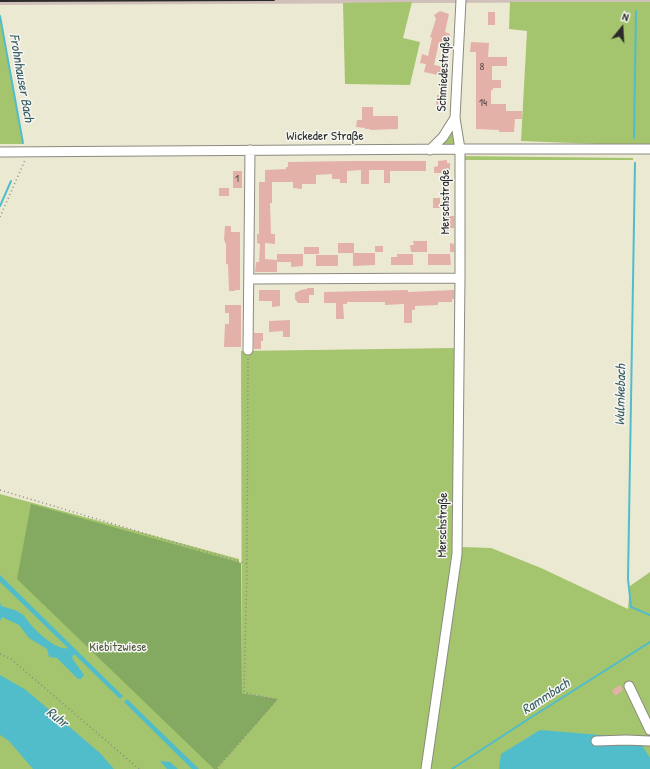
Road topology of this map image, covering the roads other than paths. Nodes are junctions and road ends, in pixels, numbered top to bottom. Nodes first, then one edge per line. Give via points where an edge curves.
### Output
1 (461, 0) edge
2 (455, 118) junction
3 (460, 148) junction
4 (650, 149) edge
5 (250, 150) junction
6 (430, 150) junction
7 (0, 152) edge
8 (460, 278) junction
9 (249, 279) junction
10 (248, 350) road end
11 (629, 686) dead end
12 (650, 718) edge
13 (650, 730) edge
14 (596, 741) dead end
15 (650, 741) edge
16 (426, 769) edge

1 - 2 street, Schmiedestraße
2 - 3 street, Schmiedestraße
2 - 6 street via 443,137
3 - 4 street, Wickeder Straße
3 - 6 street, Wickeder Straße
3 - 8 street, Merschstraße
5 - 6 street, Wickeder Straße
5 - 7 street, Wickeder Straße via 26,156
5 - 9 street
8 - 9 street
8 - 16 street, Merschstraße via 457,554
9 - 10 street
11 - 13 street
12 - 13 street
14 - 15 street

